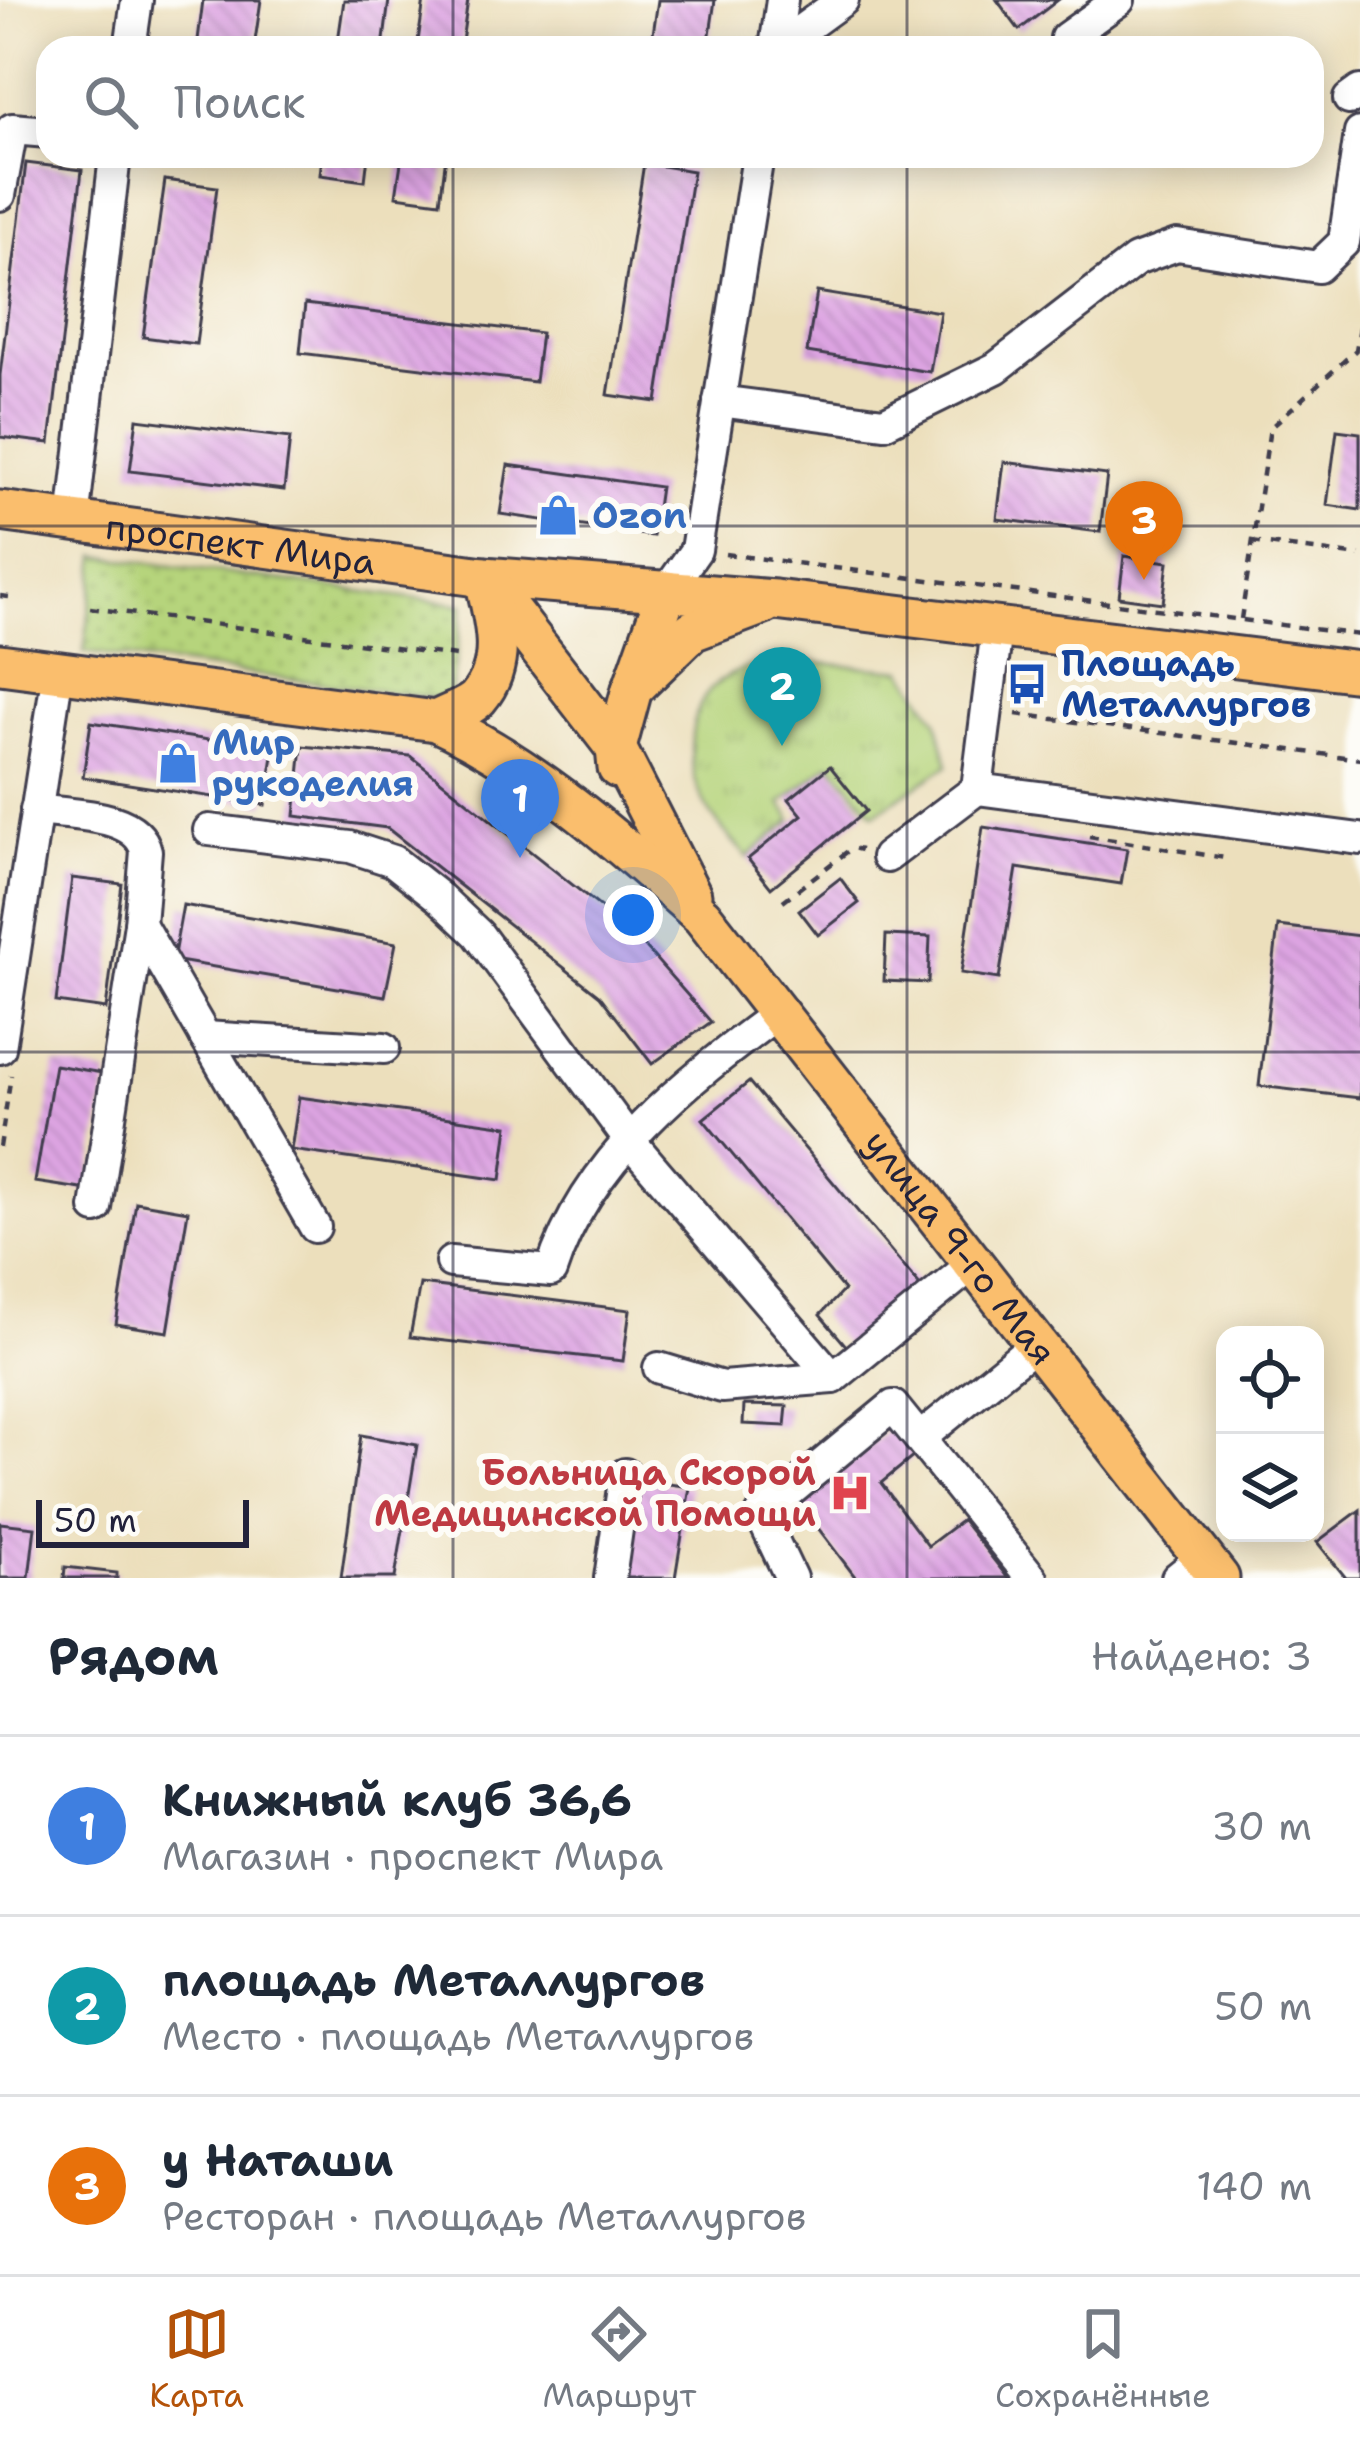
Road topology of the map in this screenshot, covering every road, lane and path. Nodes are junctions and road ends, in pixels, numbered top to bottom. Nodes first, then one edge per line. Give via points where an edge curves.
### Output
1 (136, 0) edge
2 (782, 0) edge
3 (843, 0) edge
4 (1119, 0) edge
5 (132, 36) edge
6 (778, 36) edge
7 (793, 36) edge
8 (1069, 36) edge
9 (36, 131) edge
10 (1360, 133) edge
11 (114, 168) edge
12 (756, 168) edge
13 (0, 195) edge
14 (1352, 243) edge
15 (1360, 327) edge
16 (719, 401) junction
17 (0, 512) edge
18 (73, 521) junction
19 (1252, 542) junction
20 (696, 550) junction
21 (1360, 556) edge
22 (484, 577) junction
23 (1002, 589) junction
24 (667, 591) junction
25 (0, 596) edge
26 (10, 597) dead end
27 (775, 601) junction
28 (90, 608) dead end
29 (1241, 619) junction
30 (1002, 630) junction
31 (1360, 635) edge
32 (456, 656) dead end
33 (0, 664) edge
34 (58, 671) junction
35 (1360, 672) edge
36 (632, 689) junction
37 (1016, 715) dead end
38 (436, 721) junction
39 (616, 748) junction
40 (1360, 759) edge
41 (976, 790) junction
42 (36, 810) junction
43 (209, 830) dead end
44 (1360, 839) edge
45 (626, 849) junction
46 (887, 857) joint
47 (783, 901) dead end
48 (702, 916) junction
49 (140, 924) junction
50 (778, 1013) junction
51 (205, 1037) junction
52 (0, 1048) edge
53 (384, 1048) dead end
54 (630, 1141) junction
55 (96, 1208) dead end
56 (315, 1227) dead end
57 (451, 1262) dead end
58 (973, 1264) junction
59 (1036, 1344) junction
60 (659, 1368) dead end
61 (833, 1378) junction
62 (920, 1438) junction
63 (625, 1474) dead end
64 (1200, 1571) edge
65 (610, 1578) edge
66 (791, 1578) edge
67 (1032, 1578) edge

1 - 5 street
2 - 6 street
3 - 7 street
4 - 8 street
9 - 13 street via 12,129
10 - 14 street
11 - 18 street
12 - 16 street
14 - 16 street via 1318,267 1177,245 1136,260 996,368 884,423
15 - 19 path via 1357,350 1270,428
16 - 20 street
17 - 18 main road, проспект Мира
18 - 22 main road, проспект Мира
19 - 21 path
19 - 29 path
20 - 23 path
20 - 24 street
22 - 24 main road, проспект Мира
22 - 38 main road via 499,634 495,662 477,700
22 - 39 main road
23 - 29 path
23 - 30 path
24 - 27 main road, проспект Мира
24 - 36 main road
25 - 26 path
27 - 30 main road
27 - 36 main road via 692,631
28 - 32 path
29 - 31 path
30 - 35 main road
30 - 41 street
33 - 34 main road
34 - 38 main road
34 - 42 street
36 - 39 main road
37 - 40 path
38 - 45 main road via 484,743
39 - 45 main road
39 - 48 main road
41 - 44 street
41 - 46 street
42 - 49 street via 128,826 144,841
42 - 52 street
43 - 54 street via 350,847 393,861 478,934
45 - 48 main road
46 - 47 path via 852,848
48 - 50 main road, улица 9-го Мая
49 - 51 street
49 - 55 street
50 - 54 street via 688,1080
50 - 58 main road, улица 9-го Мая
51 - 53 street
51 - 56 street
54 - 57 street via 562,1236 550,1271
54 - 61 street
58 - 59 main road, улица 9-го Мая
58 - 61 street
59 - 62 street
59 - 64 main road, улица 9-го Мая
60 - 61 street via 722,1387
62 - 66 street via 893,1406 761,1515
62 - 67 street
63 - 65 street

